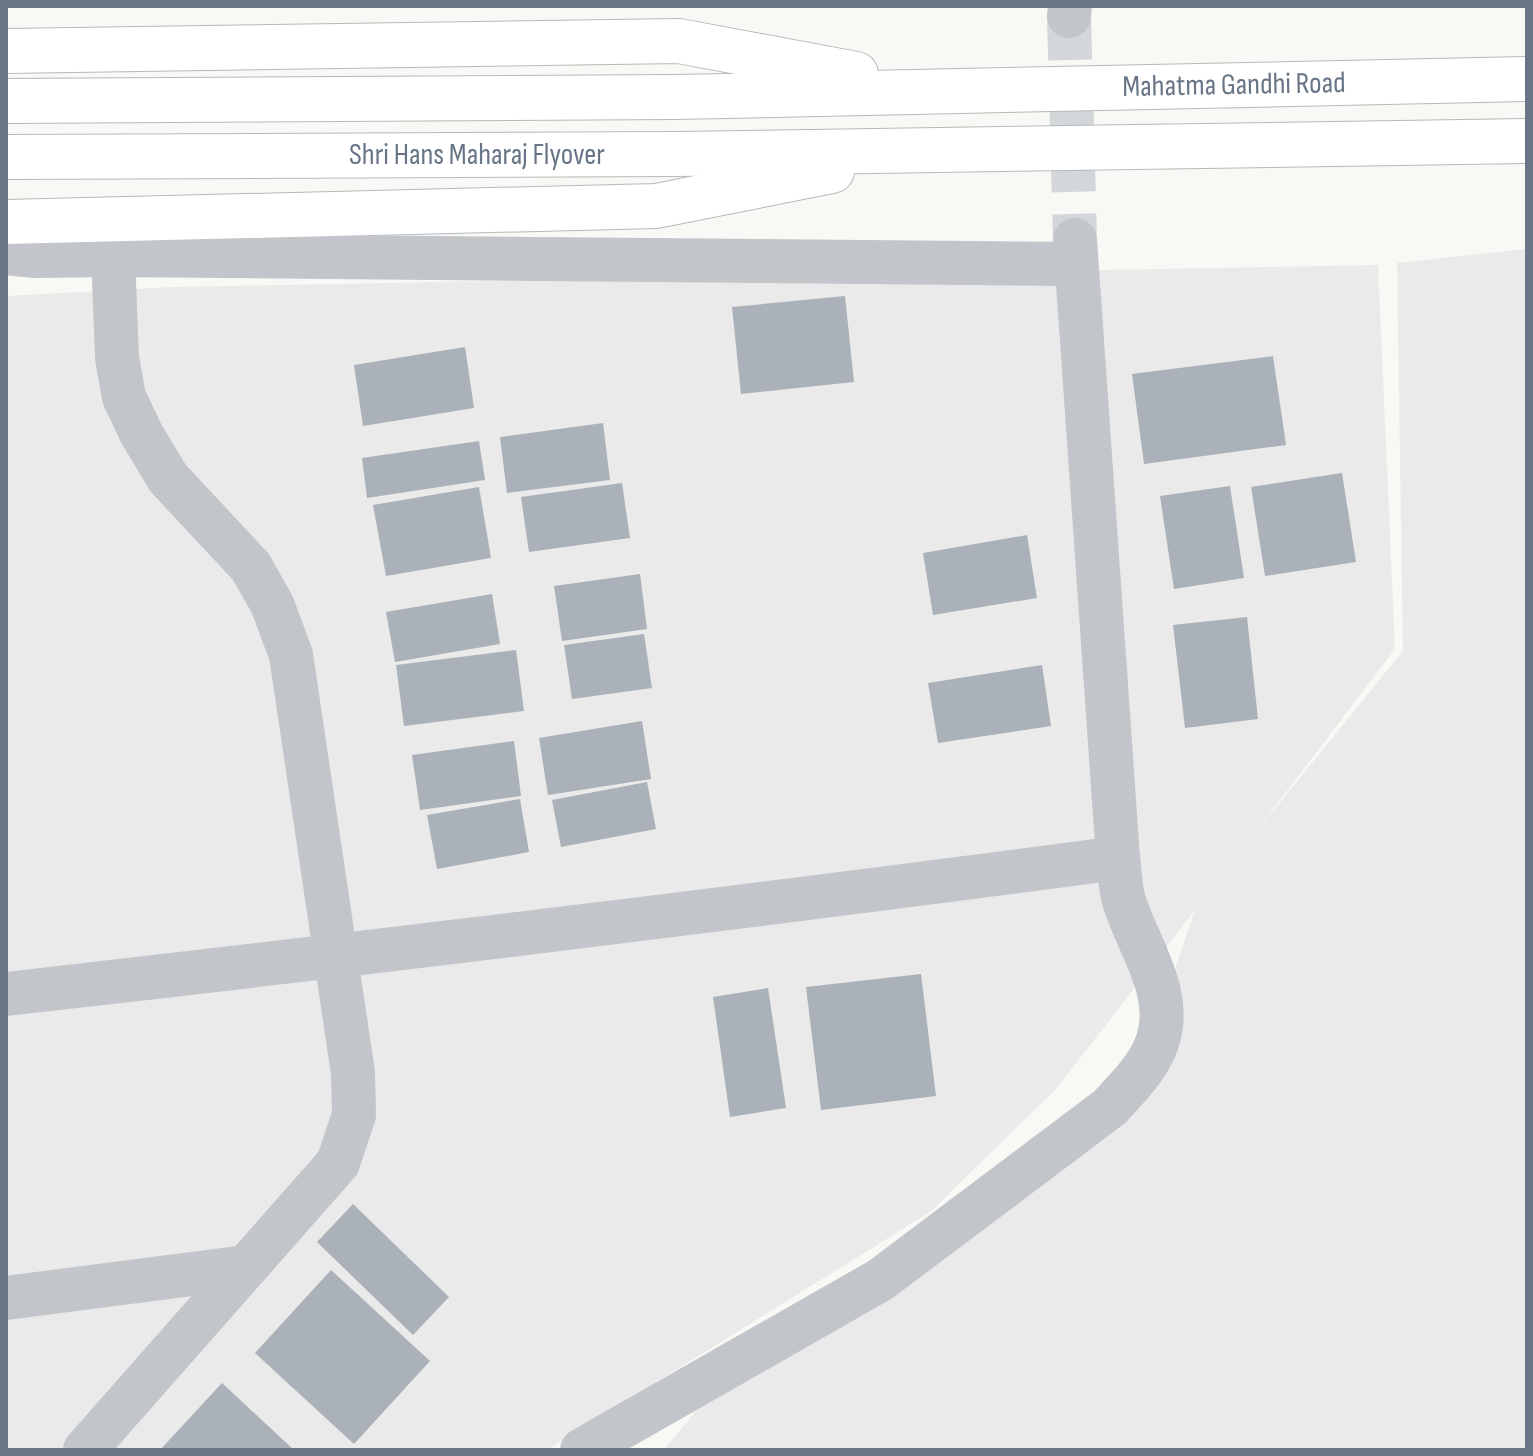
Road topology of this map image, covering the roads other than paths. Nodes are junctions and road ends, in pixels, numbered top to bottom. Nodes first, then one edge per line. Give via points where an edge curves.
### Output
1 (6, 51) edge
2 (1527, 79) edge
3 (942, 91) junction
4 (6, 101) edge
5 (1527, 141) edge
6 (948, 149) junction
7 (6, 157) edge
8 (6, 222) edge
9 (6, 253) edge
10 (113, 255) junction
11 (1118, 858) junction
12 (335, 957) junction
13 (6, 994) edge
14 (246, 1267) junction
15 (6, 1298) edge
16 (85, 1450) edge
17 (582, 1450) edge

1 - 3 main road via 679,41
2 - 3 main road, Mahatma Gandhi Road
3 - 4 main road, Shri Hans Maharaj Flyover
5 - 6 main road, Mahatma Gandhi Road
6 - 7 main road, Shri Hans Maharaj Flyover
6 - 8 main road via 656,206
9 - 10 street
10 - 11 street via 1075,252
10 - 12 street via 124,397 168,478 251,567 291,655
11 - 12 street
11 - 17 street via 1123,899 1158,986 1162,1016 1156,1046 1141,1073 1110,1107 880,1280
12 - 13 street
12 - 14 street via 353,1073 354,1115 338,1163
14 - 15 street
14 - 16 street

